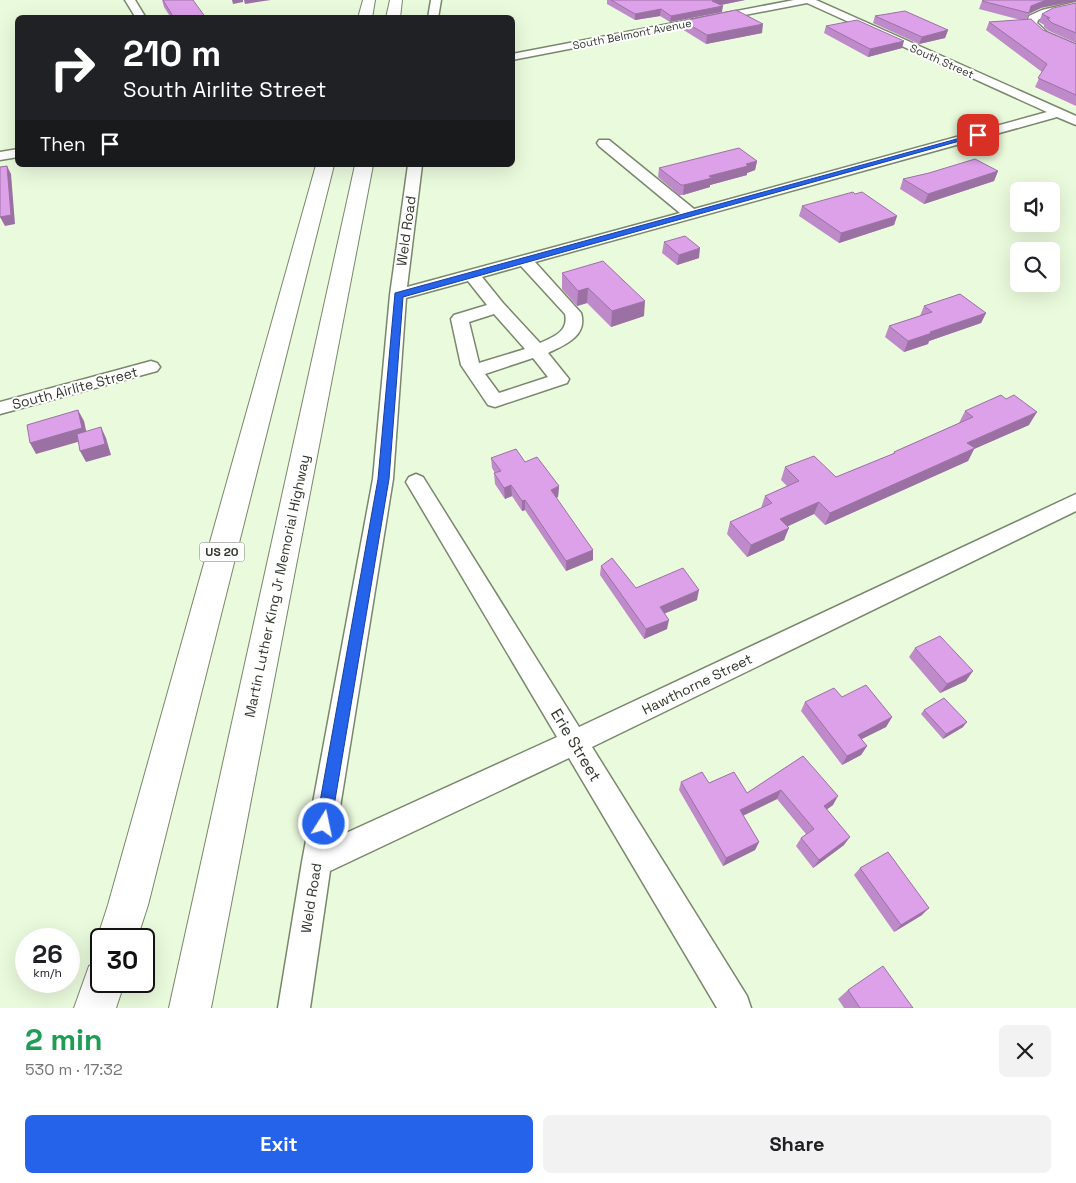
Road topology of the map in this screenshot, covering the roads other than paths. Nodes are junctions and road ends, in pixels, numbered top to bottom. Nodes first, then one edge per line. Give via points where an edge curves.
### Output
1 (369, 0) edge
2 (396, 0) edge
3 (436, 0) edge
4 (809, 0) edge
5 (134, 1) edge
6 (1076, 5) edge
7 (140, 15) edge
8 (365, 15) edge
9 (394, 15) edge
10 (434, 15) edge
11 (1076, 49) edge
12 (515, 56) edge
13 (1058, 113) junction
14 (1076, 121) edge
15 (604, 143) dead end
16 (15, 154) edge
17 (0, 156) edge
18 (324, 167) edge
19 (364, 167) edge
20 (415, 167) edge
21 (691, 214) junction
22 (525, 261) junction
23 (472, 275) junction
24 (398, 295) junction
25 (497, 307) junction
26 (537, 352) junction
27 (151, 367) dead end
28 (474, 371) junction
29 (0, 408) edge
30 (416, 482) dead end
31 (1076, 502) edge
32 (575, 742) junction
33 (317, 862) junction
34 (121, 928) edge
35 (100, 993) edge
36 (95, 1008) edge
37 (190, 1008) edge
38 (294, 1008) edge
39 (735, 1008) edge

1 - 8 highway
2 - 9 highway
3 - 10 street
4 - 12 street, South Belmont Avenue
4 - 13 street, South Street
5 - 7 street
6 - 11 street via 1036,16 1032,24 1044,35
13 - 14 street, South Street
13 - 21 street
15 - 21 street
16 - 17 street
18 - 34 highway, US 20
19 - 37 highway, Martin Luther King Jr Memorial Highway
20 - 24 street, Weld Road
21 - 22 street
22 - 23 street
22 - 26 street via 577,321 570,334
23 - 24 street
23 - 25 street
24 - 33 street, Weld Road via 383,479
25 - 26 street
25 - 28 street via 460,319
26 - 28 street
26 - 28 street via 560,379 495,400
27 - 29 street, South Airlite Street
30 - 32 street, Erie Street
31 - 32 street, Hawthorne Street
32 - 33 street, Hawthorne Street
32 - 39 street, Erie Street
33 - 38 street, Weld Road
35 - 36 highway

